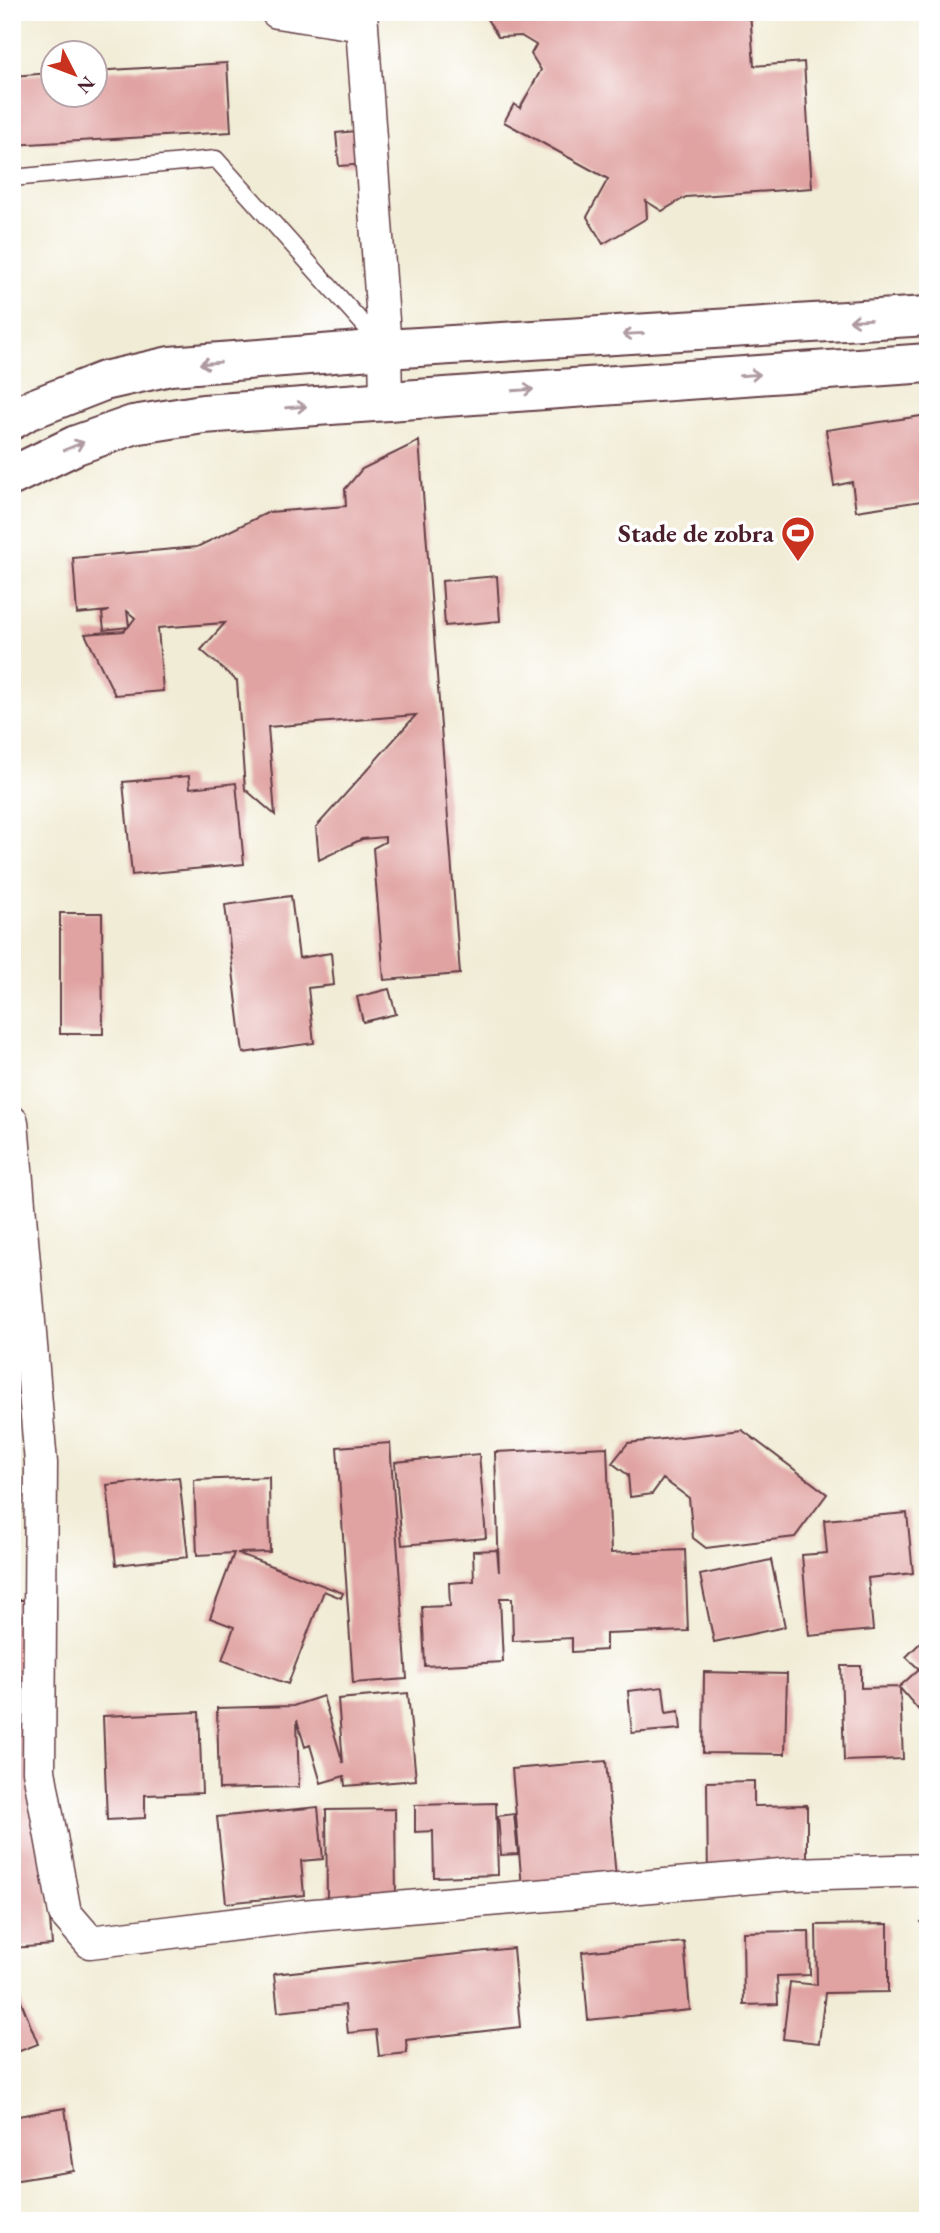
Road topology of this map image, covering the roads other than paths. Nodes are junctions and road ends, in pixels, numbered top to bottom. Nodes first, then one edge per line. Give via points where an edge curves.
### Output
1 (277, 12) edge
2 (361, 19) edge
3 (12, 178) edge
4 (928, 316) edge
5 (385, 349) junction
6 (928, 363) edge
7 (386, 400) junction
8 (12, 420) edge
9 (12, 476) edge
10 (12, 1122) edge
11 (928, 1870) edge

1 - 2 street
2 - 5 street
3 - 5 lane via 216,159
4 -> 5 street
5 - 7 street
5 -> 8 street via 170,366 104,381
7 -> 6 street
9 -> 7 street via 76,445 133,425 204,414
10 - 11 street via 41,1463 38,1771 65,1913 90,1942 303,1916 779,1875

